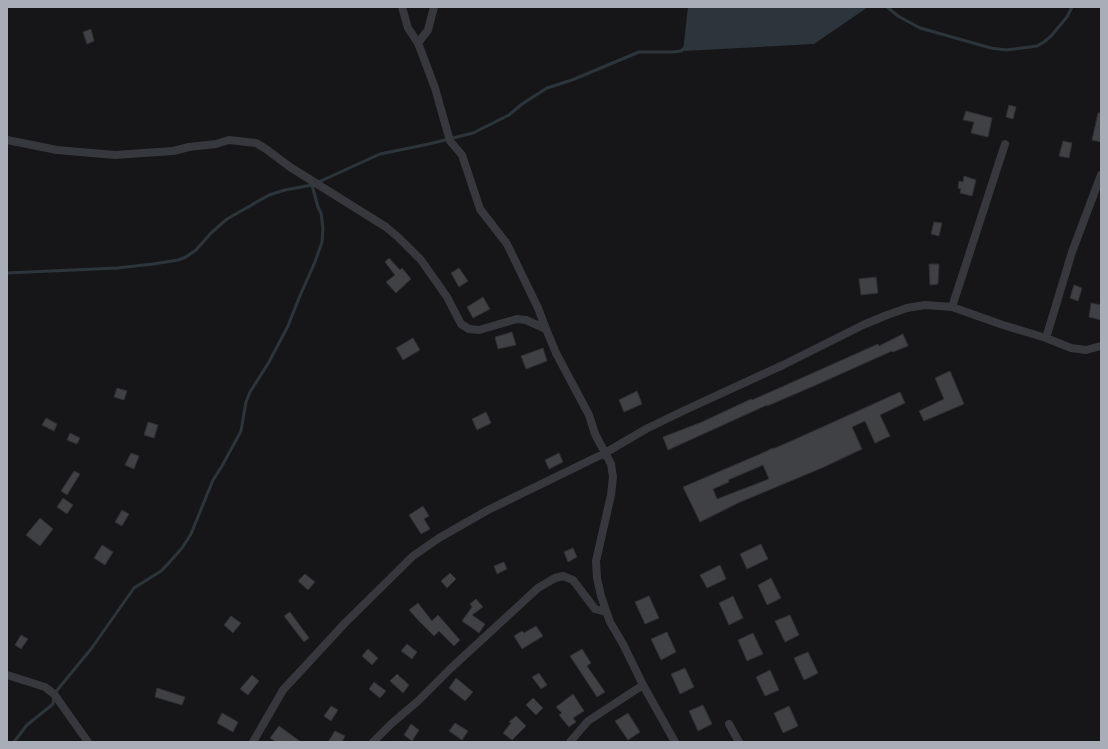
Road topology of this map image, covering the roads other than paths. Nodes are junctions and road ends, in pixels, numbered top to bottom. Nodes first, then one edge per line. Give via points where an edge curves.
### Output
1 (402, 7) edge
2 (434, 7) edge
3 (418, 43) junction
4 (7, 140) edge
5 (1004, 144) dead end
6 (1101, 175) edge
7 (952, 307) junction
8 (546, 329) junction
9 (1046, 338) junction
10 (1101, 346) edge
11 (605, 452) junction
12 (606, 612) junction
13 (7, 675) edge
14 (643, 685) junction
15 (729, 724) dead end
16 (88, 742) edge
17 (253, 742) edge
18 (374, 742) edge
19 (570, 742) edge
20 (675, 742) edge
21 (739, 742) edge

1 - 3 street via 408,28
2 - 3 street via 428,30
3 - 8 street via 435,88 450,141 462,155 480,209 507,244
4 - 8 street via 57,150 115,155 173,151 229,140 256,143 399,238 421,260 447,296 461,324 469,329 479,330 517,319
5 - 7 street
6 - 9 street via 1072,252
7 - 9 street
7 - 11 street via 925,305 887,315 683,411
8 - 11 street
9 - 10 street via 1072,348 1086,350
11 - 12 street via 611,464 613,477 596,561 597,578
11 - 17 street via 488,510 413,556 345,623 283,690
12 - 14 street
12 - 18 street via 595,609 573,580 563,576 555,578 538,588
13 - 16 street via 44,687 54,694
14 - 19 street via 588,721
14 - 20 street
15 - 21 street

